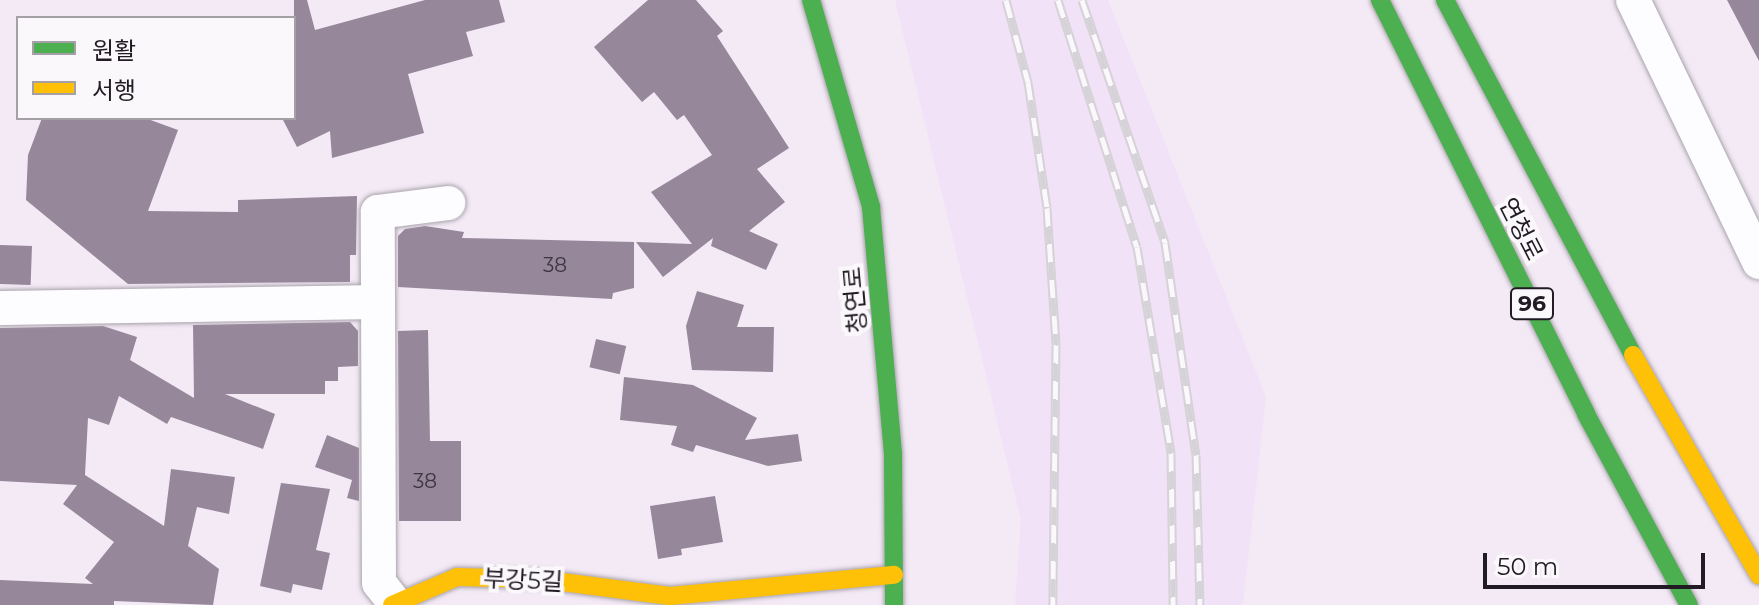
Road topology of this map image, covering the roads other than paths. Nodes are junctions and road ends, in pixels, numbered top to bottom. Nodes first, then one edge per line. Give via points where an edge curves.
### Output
1 (811, 0) edge
2 (1380, 0) edge
3 (1445, 0) edge
4 (1633, 0) edge
5 (448, 203) dead end
6 (1759, 262) edge
7 (376, 302) junction
8 (0, 308) edge
9 (894, 575) junction
10 (1759, 575) edge
11 (393, 603) edge
12 (894, 605) edge
13 (1689, 605) edge

1 - 9 main road, 청연로 via 871,207 893,455
2 - 13 main road, 연청로 / 96 via 1586,414
3 - 10 main road, 연청로 / 96 via 1647,381
4 - 6 street
5 - 7 street, 부강5길 via 378,212
7 - 8 street
7 - 11 street, 부강5길 via 379,583
9 - 11 main road, 부강5길 via 670,596 539,579 457,577
9 - 12 main road, 청연로

